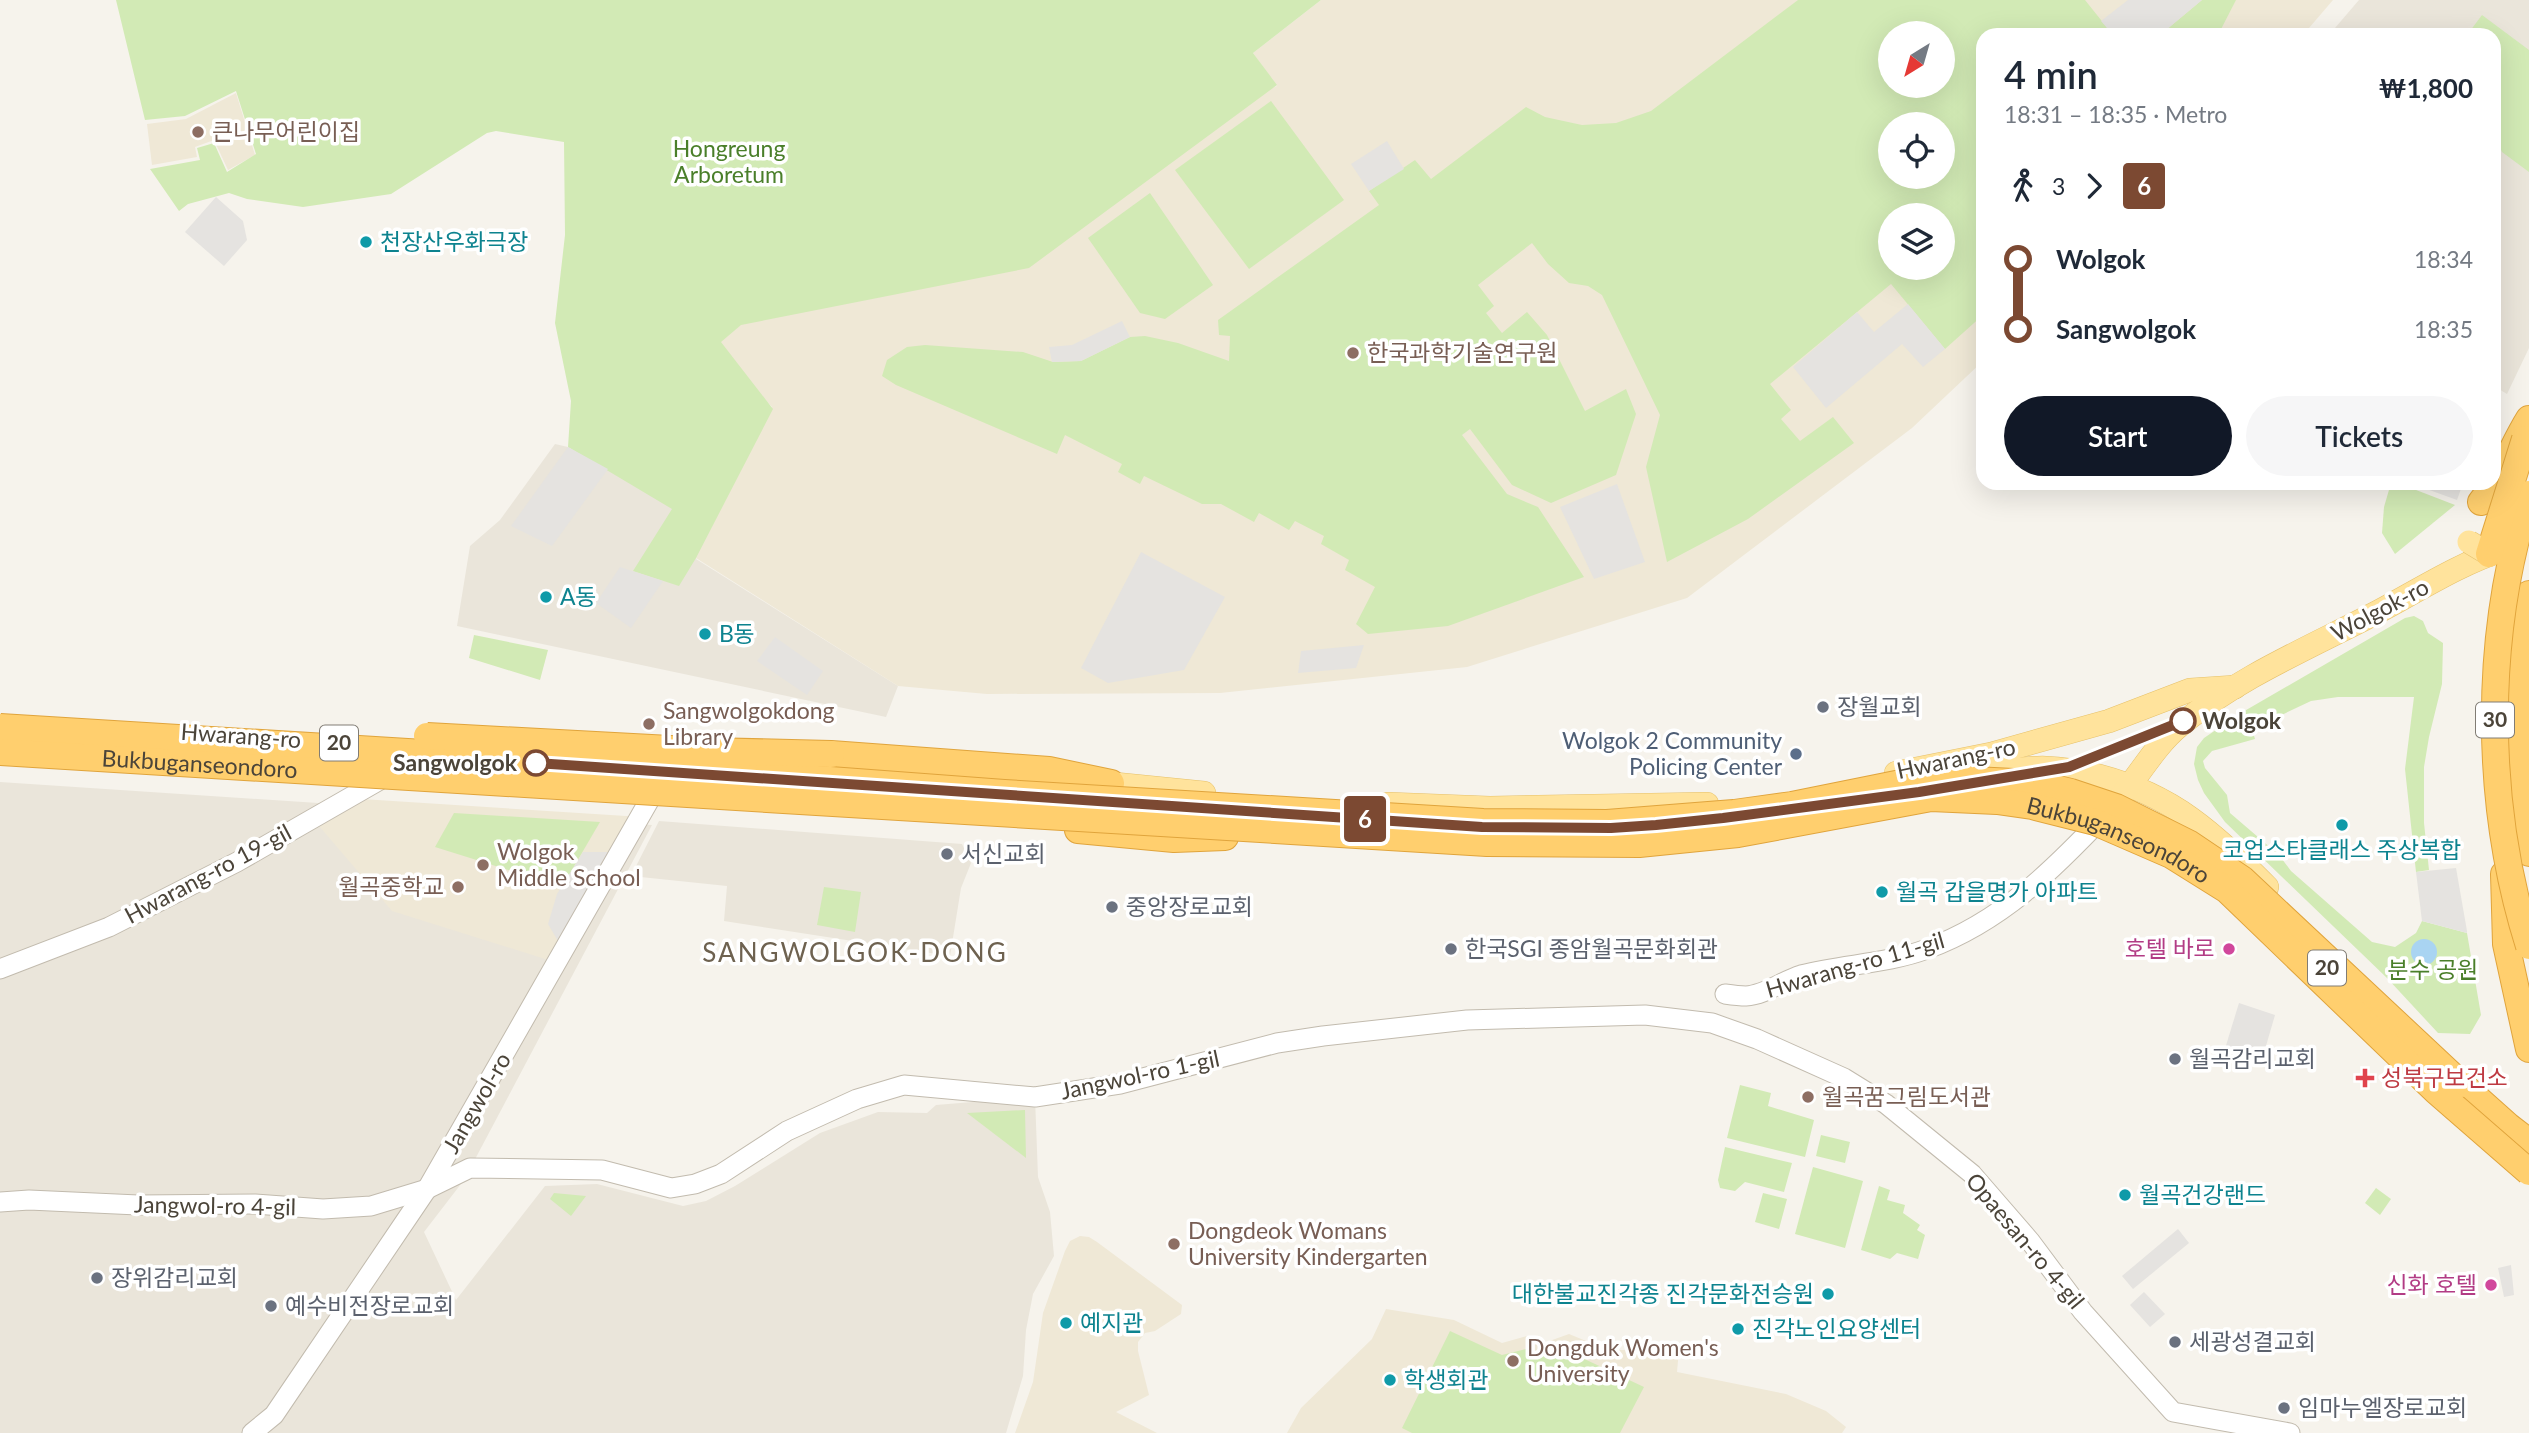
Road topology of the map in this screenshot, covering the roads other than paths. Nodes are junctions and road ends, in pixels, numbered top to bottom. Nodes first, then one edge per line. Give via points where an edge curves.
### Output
1 (2529, 419) edge
2 (2529, 430) edge
3 (2501, 468) edge
4 (2501, 486) edge
5 (2490, 490) edge
6 (2499, 490) edge
7 (2529, 494) edge
8 (2487, 495) dead end
9 (2472, 544) junction
10 (2527, 545) edge
11 (2529, 594) edge
12 (2235, 687) junction
13 (0, 718) edge
14 (2109, 721) joint
15 (0, 727) edge
16 (233, 741) junction
17 (0, 742) edge
18 (0, 752) edge
19 (561, 752) junction
20 (678, 757) junction
21 (181, 765) junction
22 (410, 765) junction
23 (561, 775) junction
24 (1111, 783) junction
25 (1956, 783) junction
26 (658, 785) junction
27 (2131, 785) junction
28 (1210, 794) junction
29 (1780, 805) junction
30 (2108, 811) junction
31 (1712, 813) junction
32 (1174, 817) junction
33 (1324, 827) junction
34 (2504, 827) junction
35 (2529, 853) edge
36 (2529, 946) edge
37 (0, 969) edge
38 (1725, 994) dead end
39 (1712, 1023) joint
40 (2529, 1049) edge
41 (2529, 1138) edge
42 (2529, 1149) edge
43 (2529, 1172) edge
44 (427, 1189) junction
45 (0, 1202) edge
46 (252, 1433) edge
47 (2290, 1433) edge

1 - 3 highway
2 - 4 highway, bridge
5 - 8 highway
6 - 9 highway, bridge
7 - 34 highway, 30, bridge via 2510,571 2497,657 2496,740
9 - 10 main road, Wolgok-ro, bridge
9 - 12 main road, Wolgok-ro via 2464,566
11 - 35 highway, 30 via 2520,646 2517,727
12 - 14 main road, Wolgok-ro via 2190,691
12 - 27 main road, Wolgok-ro via 2178,726 2148,758
13 - 19 main road, Hwarang-ro / 20 via 413,749
14 - 29 main road, Hwarang-ro / 20
15 - 16 highway, Bukbuganseondoro, bridge
16 - 24 highway, bridge via 275,730 831,754 1049,770
16 - 41 highway, Bukbuganseondoro, bridge via 1483,822 1607,822 1734,813 1912,781 2033,783 2126,811 2190,844 2242,879 2480,1101
17 - 22 main road, Hwarang-ro / 20
18 - 21 highway, Bukbuganseondoro, bridge
19 - 20 main road, Hwarang-ro / 20
19 - 23 main road
20 - 24 main road, Hwarang-ro / 20
20 - 26 main road, Jangwol-ro
21 - 33 highway, bridge via 278,781 393,791 1036,827 1174,839
21 - 43 highway, Bukbuganseondoro, bridge via 1487,843 1639,844 1738,834 1931,798 2032,806 2131,835 2227,890 2436,1091
22 - 23 main road, Hwarang-ro / 20
22 - 37 street, Hwarang-ro 19-gil via 109,927
23 - 26 main road, Hwarang-ro / 20
24 - 28 main road, Hwarang-ro / 20
25 - 27 main road via 2048,766
25 - 29 main road, Hwarang-ro / 20
25 - 30 main road, Hwarang-ro / 20 via 2074,799
26 - 32 main road, Hwarang-ro / 20
26 - 44 street, Jangwol-ro
27 - 30 main road, Wolgok-ro
27 - 41 main road via 2161,798 2226,846 2424,1043
28 - 31 main road, Hwarang-ro / 20
28 - 32 main road via 1200,810
29 - 31 main road, Hwarang-ro / 20
30 - 38 street, Hwarang-ro 11-gil via 2073,850 2020,896 1968,931 1927,950 1800,975 1749,996
30 - 42 main road, Hwarang-ro / 20 via 2183,850 2240,890
31 - 33 main road, Hwarang-ro / 20 via 1607,833 1509,835
32 - 33 main road, Hwarang-ro / 20
34 - 36 highway, 30, bridge via 2518,913
34 - 40 highway, bridge via 2506,944
39 - 44 street, Jangwol-ro 1-gil via 1645,1015 1407,1025 1277,1043 1120,1084 1035,1097 904,1085 857,1099 799,1125 721,1174 695,1184 671,1188 601,1171 470,1168
39 - 47 street, Opaesan-ro 4-gil via 1844,1078 1886,1104 1972,1174 2083,1312 2174,1412
44 - 45 street, Jangwol-ro 4-gil via 371,1206 323,1209 255,1204
44 - 46 street, Jangwol-ro via 274,1415

